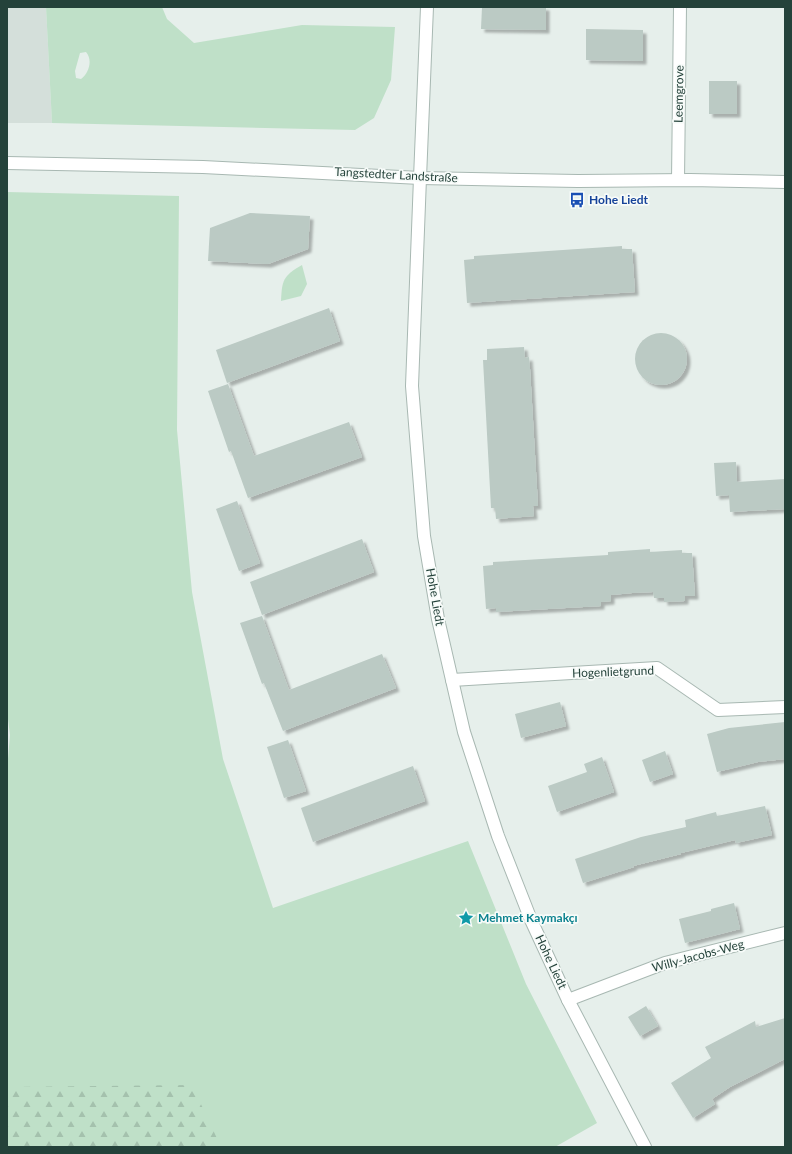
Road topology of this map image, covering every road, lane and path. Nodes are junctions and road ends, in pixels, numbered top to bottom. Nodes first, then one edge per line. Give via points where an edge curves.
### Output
1 (427, 7) edge
2 (680, 7) edge
3 (7, 162) edge
4 (420, 178) junction
5 (678, 180) junction
6 (785, 182) edge
7 (452, 680) junction
8 (785, 707) edge
9 (785, 933) edge
10 (568, 1000) junction
11 (645, 1147) edge

1 - 4 street, Hohe Liedt
2 - 5 street, Leemgrove
3 - 4 street, Tangstedter Landstraße via 203,167
4 - 5 street, Tangstedter Landstraße
4 - 7 street, Hohe Liedt via 412,386 424,536 438,620
5 - 6 street, Tangstedter Landstraße
7 - 8 street, Hogenlietgrund via 657,668 718,710
7 - 10 street, Hohe Liedt via 464,732 498,836 531,920
9 - 10 street, Willy-Jacobs-Weg via 665,963
10 - 11 street, Hohe Liedt

